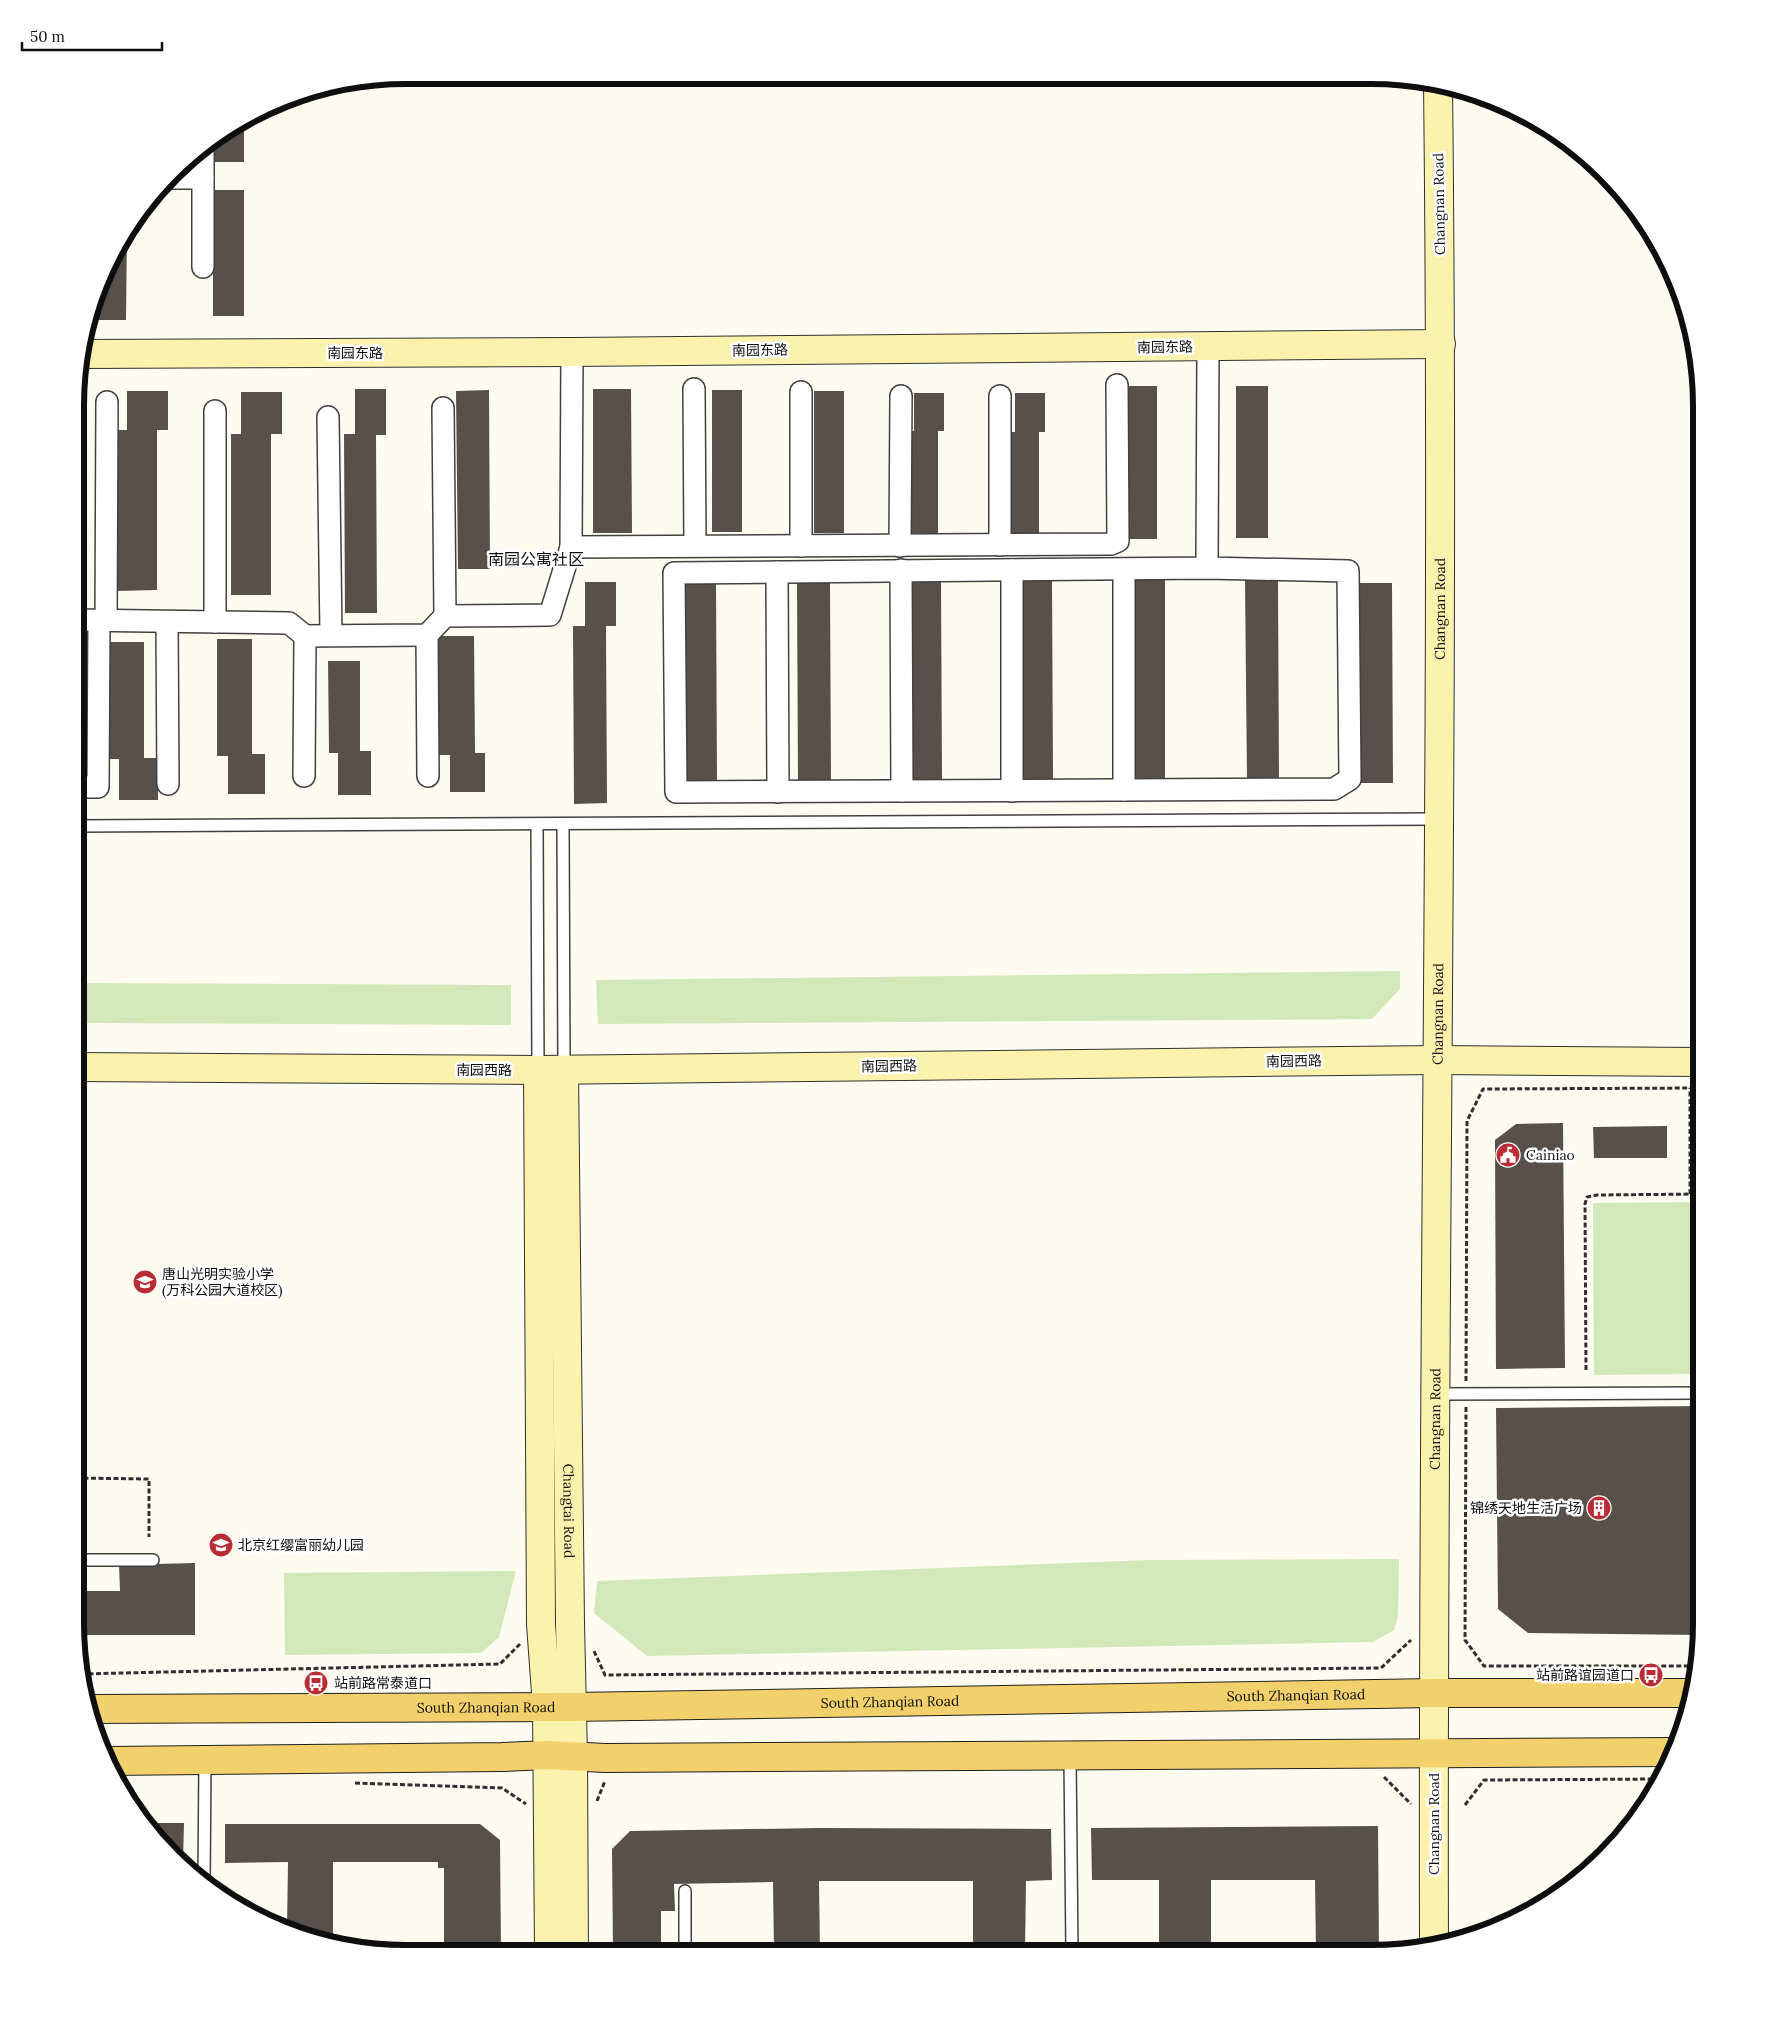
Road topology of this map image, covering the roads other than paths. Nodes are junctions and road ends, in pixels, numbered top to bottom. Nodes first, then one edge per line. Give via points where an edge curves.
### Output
1 (1438, 91) edge
2 (203, 156) edge
3 (178, 178) edge
4 (204, 178) junction
5 (204, 267) dead end
6 (1441, 344) junction
7 (1208, 346) junction
8 (572, 352) junction
9 (88, 354) edge
10 (1117, 385) dead end
11 (694, 389) dead end
12 (801, 392) dead end
13 (901, 396) dead end
14 (1000, 396) dead end
15 (107, 402) dead end
16 (443, 408) dead end
17 (215, 411) dead end
18 (328, 417) dead end
19 (1000, 545) junction
20 (571, 546) junction
21 (695, 546) junction
22 (801, 546) junction
23 (900, 546) junction
24 (1207, 568) junction
25 (1124, 569) junction
26 (902, 570) junction
27 (1012, 570) junction
28 (777, 572) junction
29 (445, 616) junction
30 (84, 620) edge
31 (102, 621) junction
32 (168, 622) junction
33 (215, 622) junction
34 (305, 636) junction
35 (332, 636) junction
36 (427, 636) junction
37 (304, 776) dead end
38 (428, 776) dead end
39 (168, 784) dead end
40 (84, 786) edge
41 (1124, 790) junction
42 (902, 791) junction
43 (1012, 791) junction
44 (778, 792) junction
45 (1439, 820) junction
46 (537, 824) junction
47 (563, 824) junction
48 (84, 826) edge
49 (1438, 1060) junction
50 (84, 1068) edge
51 (551, 1070) junction
52 (1693, 1071) edge
53 (1435, 1394) junction
54 (1693, 1394) edge
55 (84, 1560) edge
56 (153, 1560) dead end
57 (1434, 1693) junction
58 (1685, 1694) edge
59 (559, 1706) junction
60 (95, 1708) edge
61 (1667, 1752) edge
62 (561, 1755) junction
63 (1434, 1755) junction
64 (1070, 1756) junction
65 (205, 1760) junction
66 (115, 1762) edge
67 (204, 1874) edge
68 (685, 1891) dead end
69 (1434, 1939) edge
70 (549, 1945) edge
71 (573, 1945) edge
72 (685, 1945) edge
73 (1072, 1945) edge

1 - 6 street, Changnan Road
2 - 4 street
3 - 4 street
4 - 5 street
6 - 7 street, 南园东路
6 - 45 street, Changnan Road
7 - 8 street, 南园东路
7 - 24 street
8 - 9 street, 南园东路
8 - 20 street
10 - 19 street via 1118,540 1111,544
11 - 21 street
12 - 22 street
13 - 23 street
14 - 19 street
15 - 31 street
16 - 29 street
17 - 33 street
18 - 35 street
19 - 23 street
20 - 21 street
20 - 29 street via 550,615
21 - 22 street
22 - 23 street
24 - 25 street
24 - 41 street via 1348,571 1350,779 1334,789
25 - 27 street
25 - 41 street
26 - 27 street
26 - 28 street
26 - 42 street
27 - 43 street
28 - 44 street
28 - 44 street via 674,572 674,622 676,792
29 - 36 street
30 - 31 street
31 - 32 street
31 - 40 street via 98,787
32 - 33 street
32 - 39 street
33 - 34 street via 289,624
34 - 35 street
34 - 37 street
35 - 36 street
36 - 38 street
41 - 43 street
42 - 43 street
42 - 44 street
45 - 47 lane
45 - 49 street, Changnan Road
46 - 47 lane
46 - 48 lane
46 - 51 lane
47 - 51 lane
49 - 51 street, 南园西路
49 - 52 street, 南园西路
49 - 53 street, Changnan Road
50 - 51 street, 南园西路
51 - 59 street, Changtai Road
51 - 59 street, Changtai Road via 542,1624
53 - 54 lane
53 - 57 street, Changnan Road
55 - 56 lane
57 - 58 main road, South Zhanqian Road
57 - 59 main road, South Zhanqian Road
57 - 63 street, Changnan Road
59 - 60 main road, South Zhanqian Road
59 - 62 street, Changtai Road
61 - 63 main road
62 - 64 main road via 604,1758
62 - 65 main road
62 - 70 street, Changtai Road via 547,1817
62 - 71 street, Changtai Road
63 - 64 main road
63 - 69 street, Changnan Road
64 - 73 lane
65 - 66 main road
65 - 67 lane
68 - 72 lane

